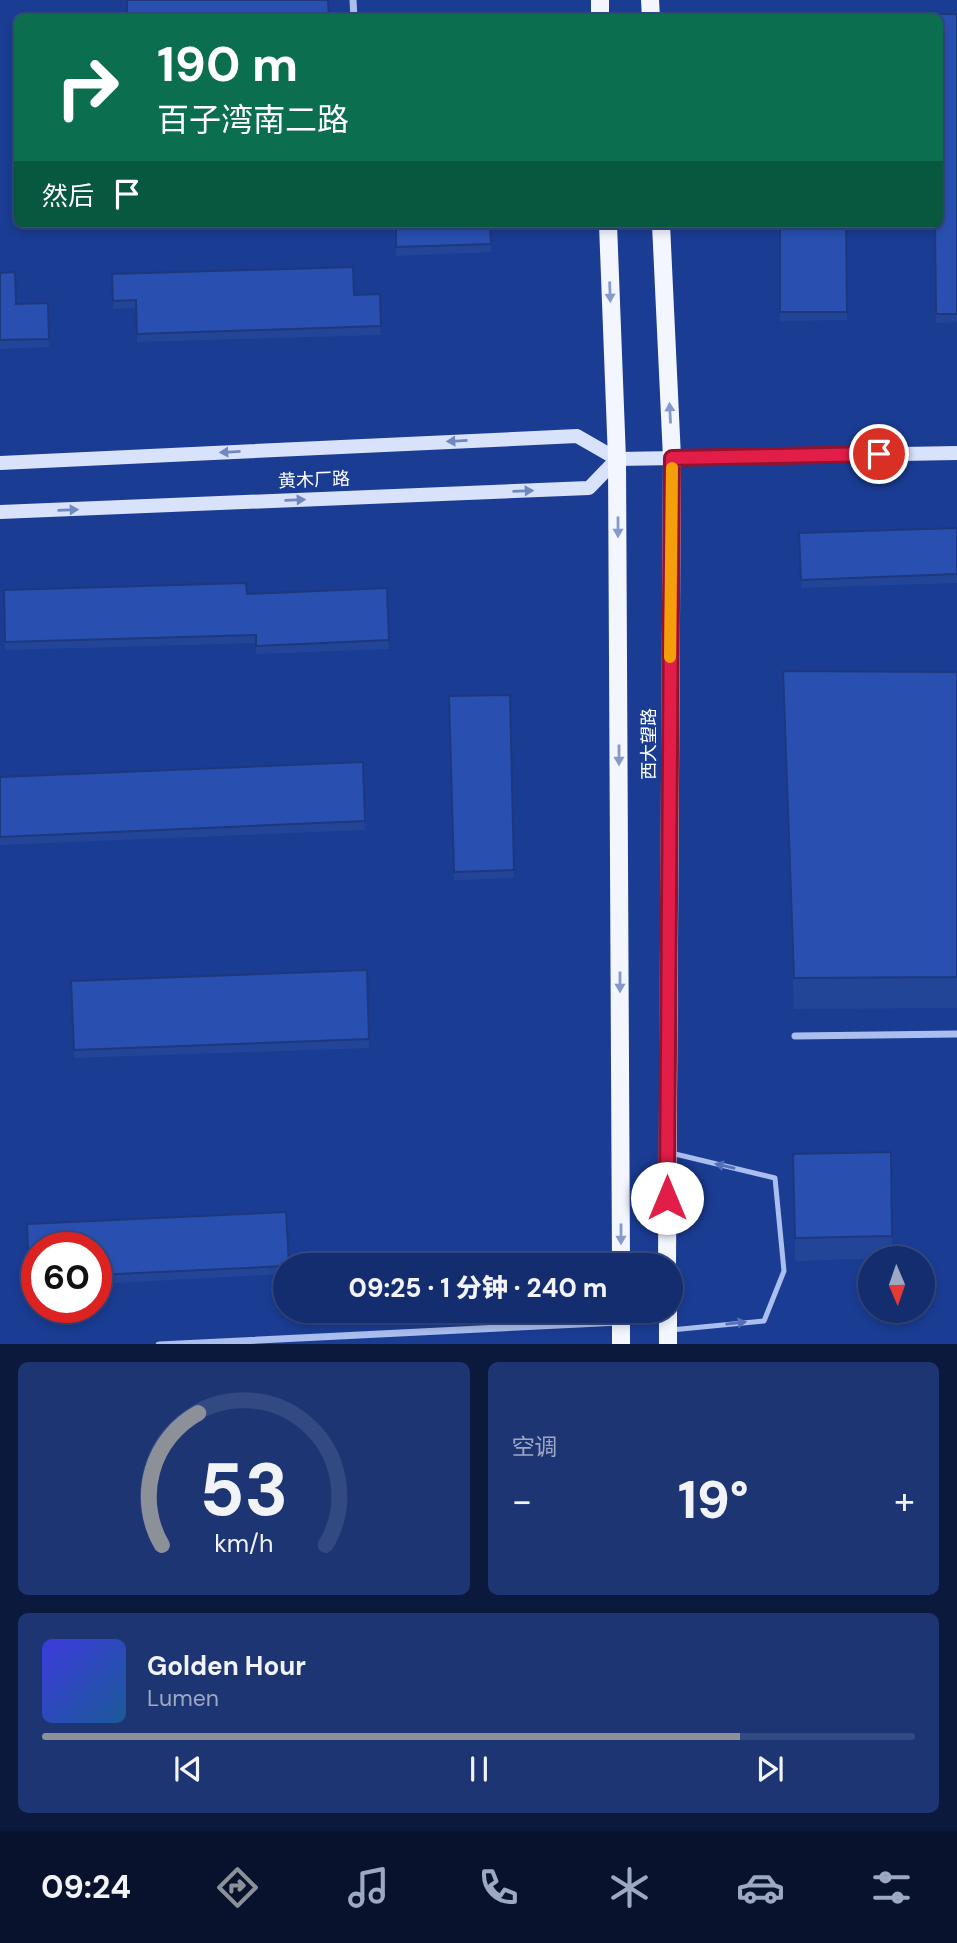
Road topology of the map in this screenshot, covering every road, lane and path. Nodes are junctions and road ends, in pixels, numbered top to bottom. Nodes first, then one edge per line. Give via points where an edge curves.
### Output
1 (608, 228) edge
2 (661, 228) edge
3 (957, 453) edge
4 (672, 458) junction
5 (617, 459) junction
6 (0, 463) edge
7 (0, 513) edge
8 (957, 1034) edge
9 (794, 1036) dead end
10 (666, 1152) junction
11 (621, 1253) edge
12 (667, 1253) edge
13 (509, 1323) edge
14 (621, 1323) edge
15 (668, 1337) edge
16 (175, 1344) edge
17 (621, 1344) edge

1 -> 5 main road, 西大望路
4 -> 2 main road, 西大望路
3 - 4 main road
4 - 5 main road
4 - 10 main road, 西大望路
5 -> 6 main road via 577,436
7 -> 5 main road, 黄木厂路 via 589,488
5 -> 11 main road, 西大望路
8 - 9 street
10 - 12 main road, 西大望路
15 -> 10 lane via 764,1321 784,1271 775,1178
13 - 16 street
14 - 17 main road

